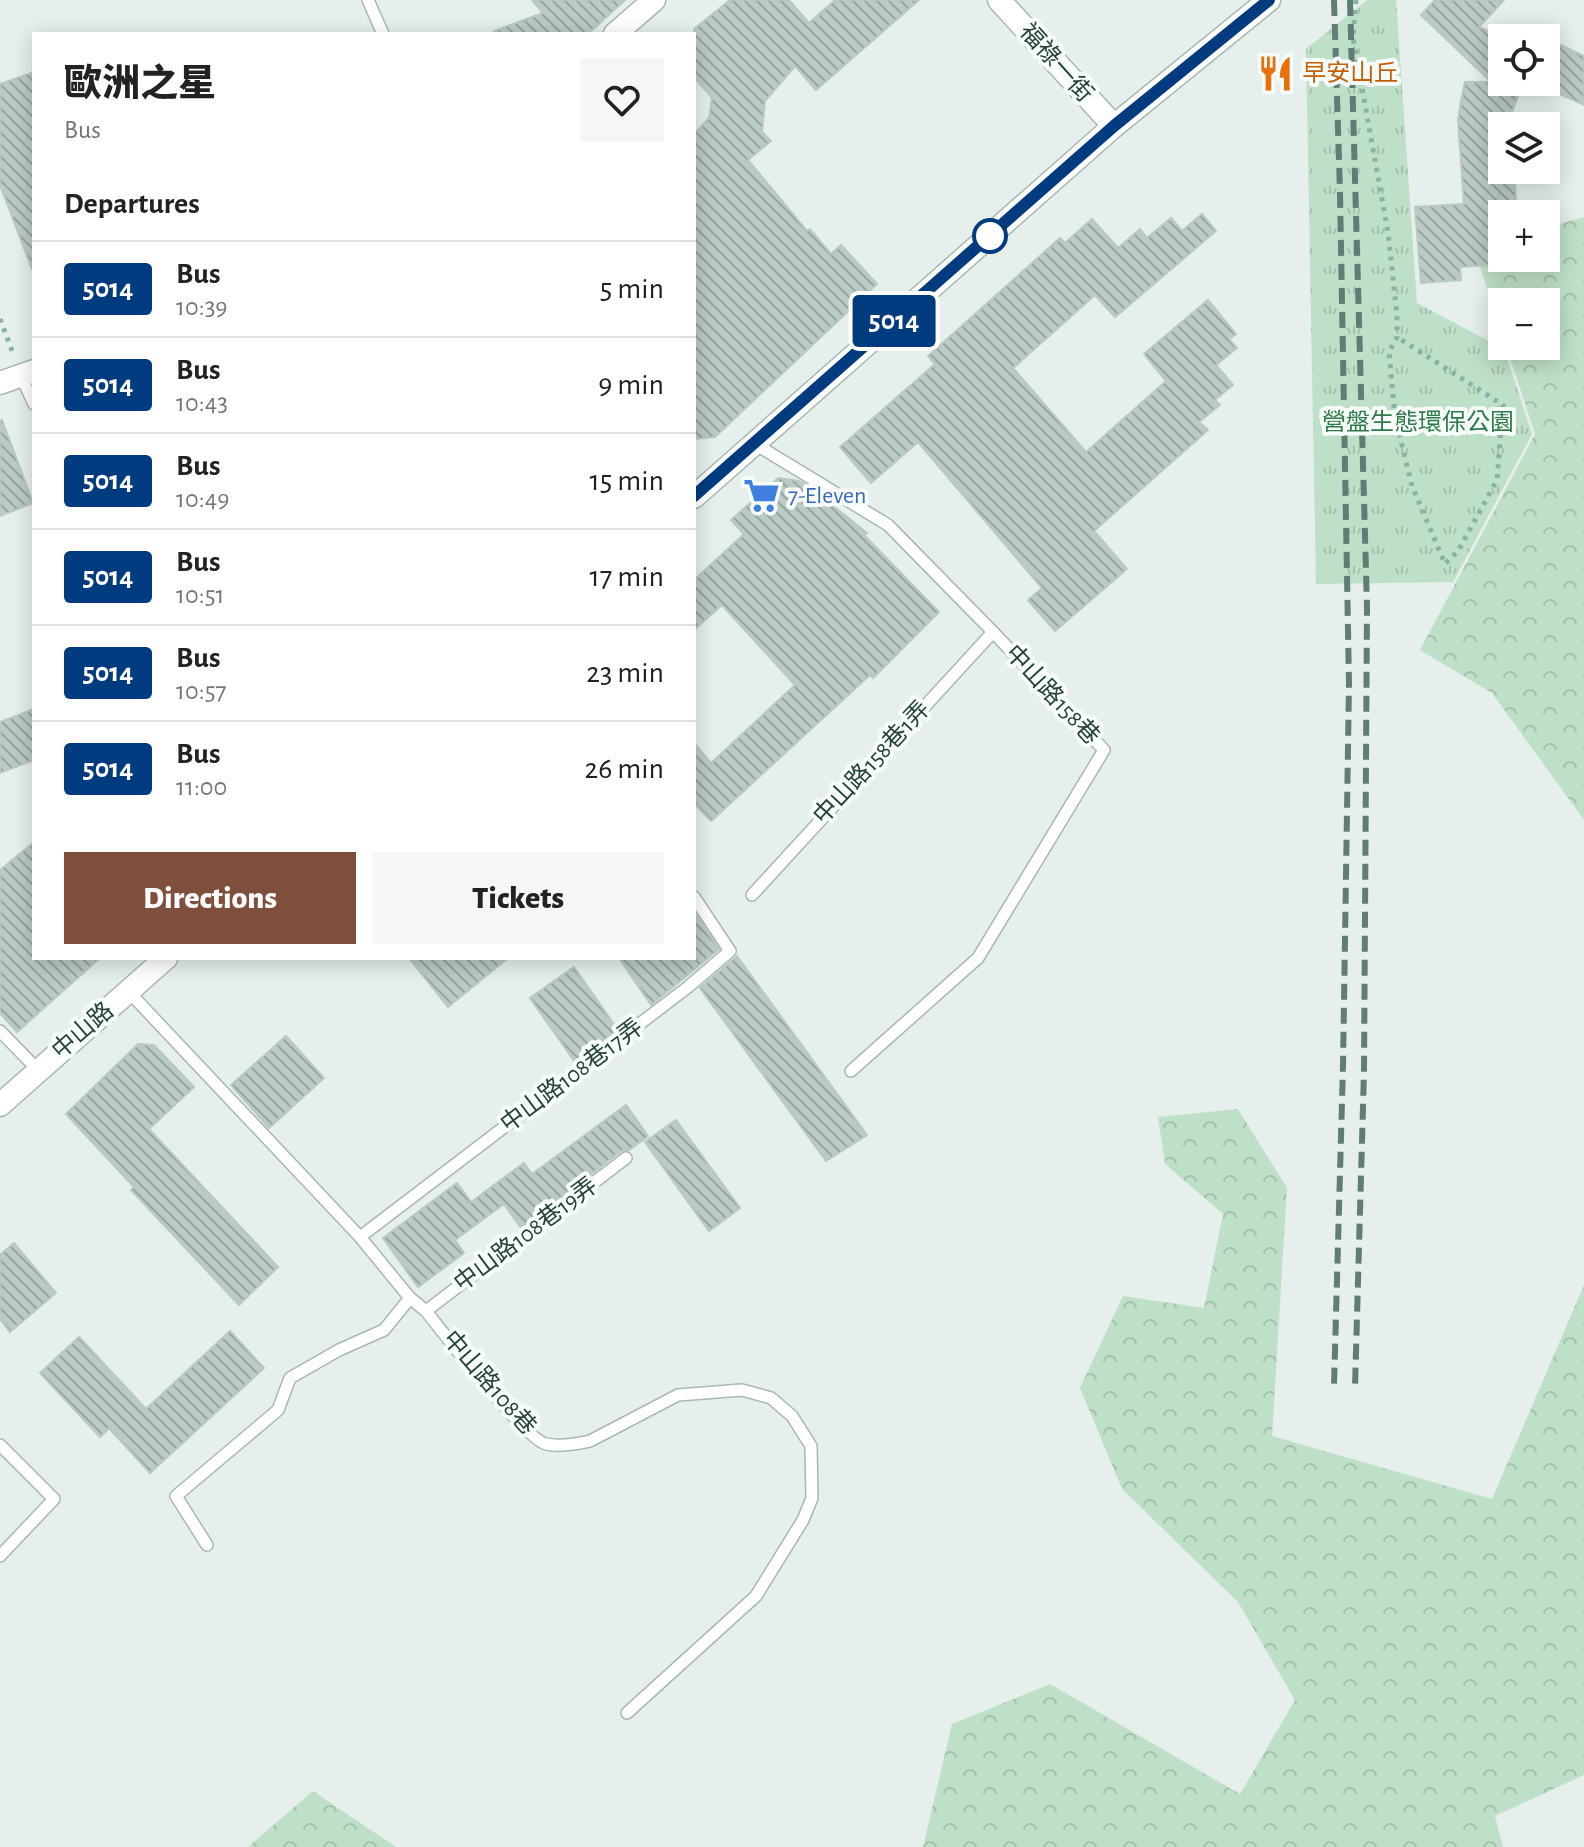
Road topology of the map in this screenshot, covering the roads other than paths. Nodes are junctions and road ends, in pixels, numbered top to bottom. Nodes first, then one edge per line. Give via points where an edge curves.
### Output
1 (368, 0) edge
2 (654, 0) edge
3 (999, 0) edge
4 (1269, 0) edge
5 (382, 32) edge
6 (617, 32) edge
7 (1114, 126) junction
8 (18, 377) edge
9 (32, 401) edge
10 (755, 444) junction
11 (696, 495) edge
12 (993, 632) junction
13 (752, 895) dead end
14 (696, 900) edge
15 (164, 960) edge
16 (129, 992) junction
17 (0, 1031) edge
18 (38, 1070) junction
19 (851, 1071) dead end
20 (0, 1105) edge
21 (626, 1158) dead end
22 (360, 1237) junction
23 (410, 1298) junction
24 (426, 1311) junction
25 (0, 1445) edge
26 (207, 1545) dead end
27 (0, 1556) edge
28 (627, 1713) dead end

1 - 5 lane
2 - 6 street
3 - 7 street, 福祿一街
4 - 7 street
7 - 10 street
8 - 9 lane
10 - 11 street
10 - 12 lane, 中山路158巷 via 888,525
12 - 13 lane, 中山路158巷1弄
12 - 19 lane, 中山路158巷 via 1104,750 978,958
14 - 22 lane, 中山路108巷17弄 via 730,951
15 - 16 street, 中山路
16 - 18 street, 中山路
16 - 22 lane, 中山路108巷
17 - 18 lane
18 - 20 street, 中山路
21 - 24 lane, 中山路108巷19弄
22 - 23 lane, 中山路108巷
23 - 24 lane, 中山路108巷
23 - 26 lane via 384,1330 290,1378 278,1410 176,1496
24 - 28 lane, 中山路108巷 via 521,1426 544,1444 590,1441 678,1395 742,1390 771,1398 792,1416 811,1446 812,1498 756,1596
25 - 27 lane via 54,1499

